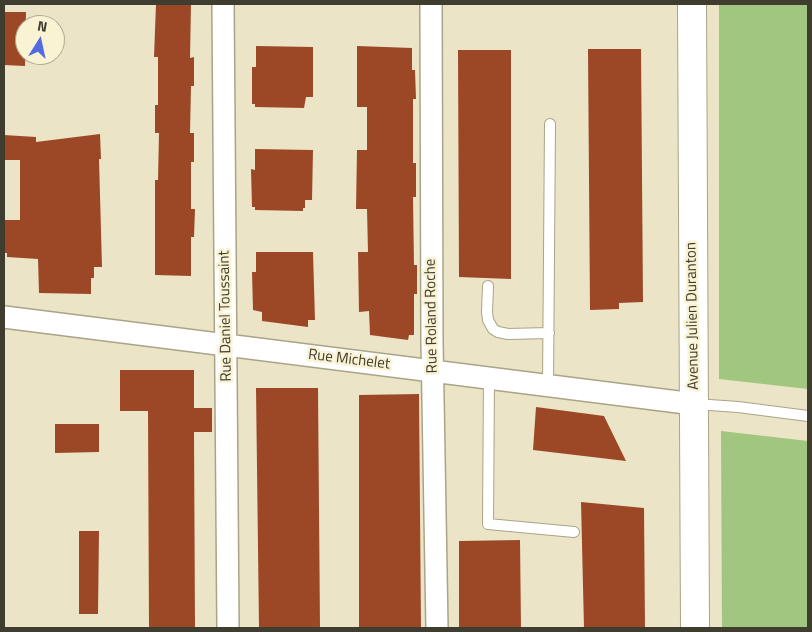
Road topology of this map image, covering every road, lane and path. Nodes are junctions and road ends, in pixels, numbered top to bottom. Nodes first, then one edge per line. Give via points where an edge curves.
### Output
1 (223, 4) edge
2 (431, 4) edge
3 (692, 4) edge
4 (550, 124) dead end
5 (488, 286) dead end
6 (4, 317) edge
7 (549, 333) junction
8 (226, 346) junction
9 (433, 370) junction
10 (489, 378) junction
11 (548, 385) junction
12 (694, 404) junction
13 (808, 416) edge
14 (574, 532) dead end
15 (228, 628) edge
16 (437, 628) edge
17 (695, 628) edge

1 - 8 street, Rue Daniel Toussaint
2 - 9 street, Rue Roland Roche
3 - 12 main road, Avenue Julien Duranton
4 - 7 lane
5 - 7 lane via 487,312 493,329 508,334
6 - 8 street, Rue Michelet
7 - 11 lane
8 - 9 street, Rue Michelet
8 - 15 street, Rue Daniel Toussaint
9 - 10 street, Rue Michelet
9 - 16 street, Rue Roland Roche
10 - 11 street, Rue Michelet
10 - 14 lane via 488,524
11 - 12 street, Rue Michelet
12 - 13 lane
12 - 17 main road, Avenue Julien Duranton

